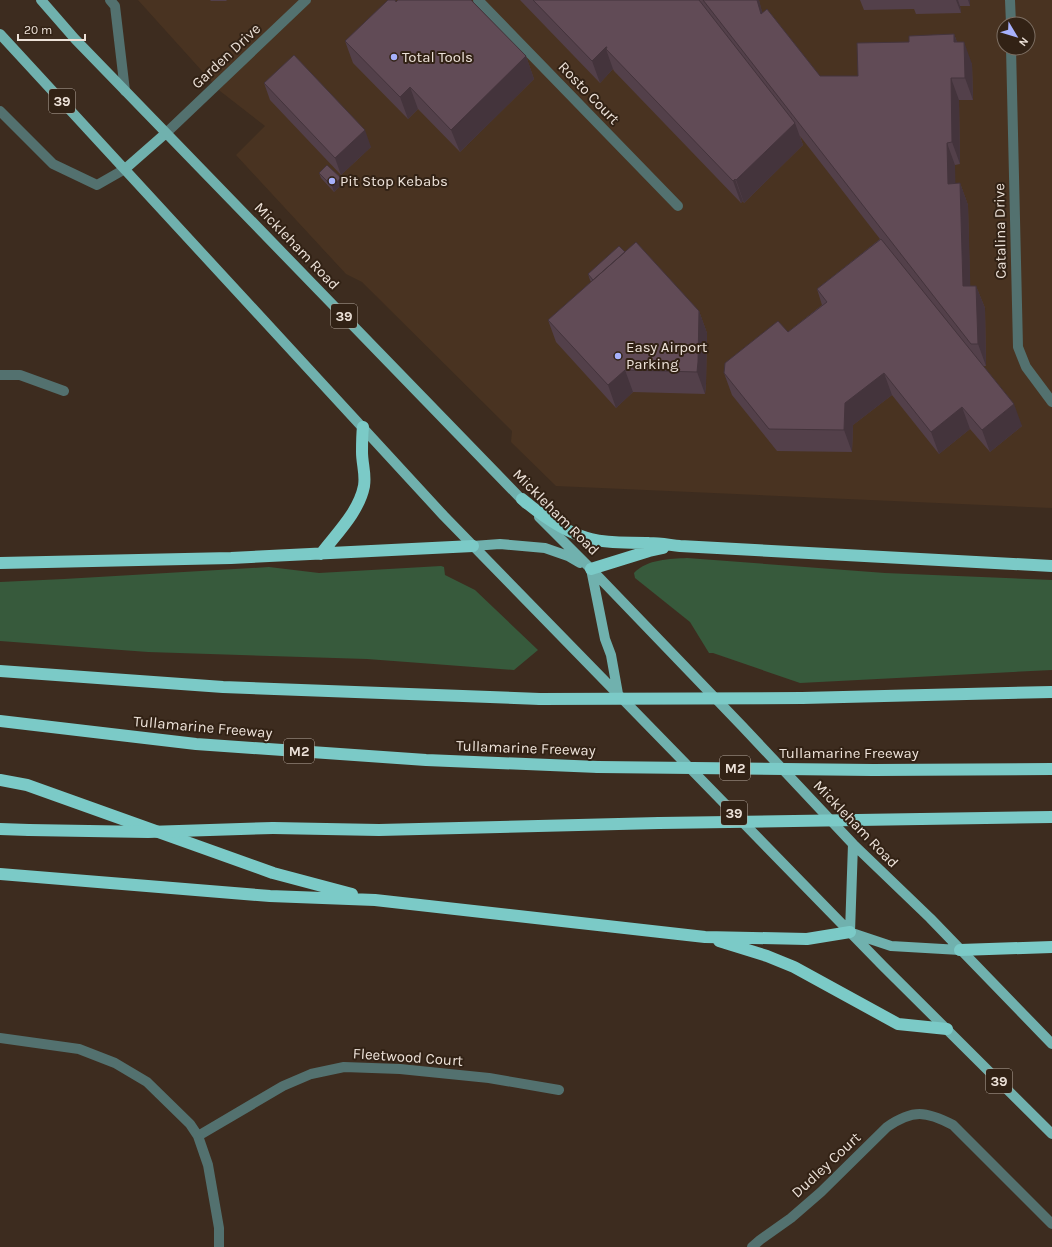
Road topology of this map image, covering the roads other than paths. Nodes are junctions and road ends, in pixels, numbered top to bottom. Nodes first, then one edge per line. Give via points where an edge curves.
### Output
1 (41, 0) edge
2 (110, 0) edge
3 (306, 0) edge
4 (478, 0) edge
5 (1010, 0) edge
6 (1011, 16) edge
7 (0, 34) edge
8 (1011, 56) edge
9 (125, 91) junction
10 (0, 111) edge
11 (166, 133) junction
12 (125, 169) junction
13 (678, 206) dead end
14 (0, 376) edge
15 (64, 391) dead end
16 (1052, 402) edge
17 (363, 427) junction
18 (522, 499) junction
19 (473, 546) junction
20 (680, 546) junction
21 (321, 554) junction
22 (0, 563) edge
23 (1052, 566) edge
24 (591, 569) junction
25 (0, 671) edge
26 (1052, 692) edge
27 (618, 694) junction
28 (0, 722) edge
29 (1052, 769) edge
30 (0, 780) edge
31 (1052, 817) edge
32 (0, 829) edge
33 (853, 844) junction
34 (0, 874) edge
35 (375, 900) junction
36 (850, 932) junction
37 (705, 937) junction
38 (1052, 947) edge
39 (960, 950) junction
40 (947, 1028) junction
41 (0, 1038) edge
42 (1052, 1044) edge
43 (559, 1090) dead end
44 (1052, 1134) edge
45 (198, 1136) junction
46 (1052, 1224) edge
47 (219, 1247) edge
48 (752, 1247) edge

1 - 9 main road, Mickleham Road / 39
2 - 9 street via 115,6
3 - 11 street, Garden Drive
4 - 13 street, Rosto Court
5 - 6 street
7 - 12 main road, 39
8 - 16 street, Catalina Drive via 1018,347 1026,368
9 - 11 main road, Mickleham Road / 39
10 - 12 street via 53,164 97,185
11 - 12 main road
11 - 18 main road, Mickleham Road / 39
12 - 17 main road, 39
14 - 15 street via 20,375
17 - 19 main road, 39
17 - 21 highway via 362,453 365,471 361,498
18 - 20 highway via 559,526 590,539 614,543
18 - 24 main road, Mickleham Road / 39
19 - 21 highway
19 - 24 main road via 500,544 545,548 568,556
19 - 27 main road, 39
20 - 23 highway
20 - 24 highway via 649,551
21 - 22 highway
24 - 27 main road
24 - 33 main road, Mickleham Road / 39
25 - 26 highway, bridge via 223,687 540,699 802,698
27 - 36 main road, 39
28 - 29 highway, Tullamarine Freeway / M2, bridge via 196,744 426,760 598,767
30 - 35 highway via 27,785 273,873
31 - 32 highway, bridge via 380,830 273,828 148,832
33 - 36 main road
33 - 39 main road, Mickleham Road / 39
34 - 35 highway via 270,896
35 - 37 highway
36 - 37 highway via 807,939
36 - 39 main road via 891,946
36 - 40 main road, 39
37 - 40 highway via 794,967 898,1024
38 - 39 highway
39 - 42 main road, Mickleham Road / 39
40 - 44 main road, 39
41 - 45 street via 79,1049 115,1063 147,1082 190,1124
43 - 45 street, Fleetwood Court via 489,1078 400,1068 344,1067 310,1074 284,1086
45 - 47 street via 208,1165
46 - 48 street, Dudley Court via 953,1125 925,1113 899,1119 887,1127 821,1192

